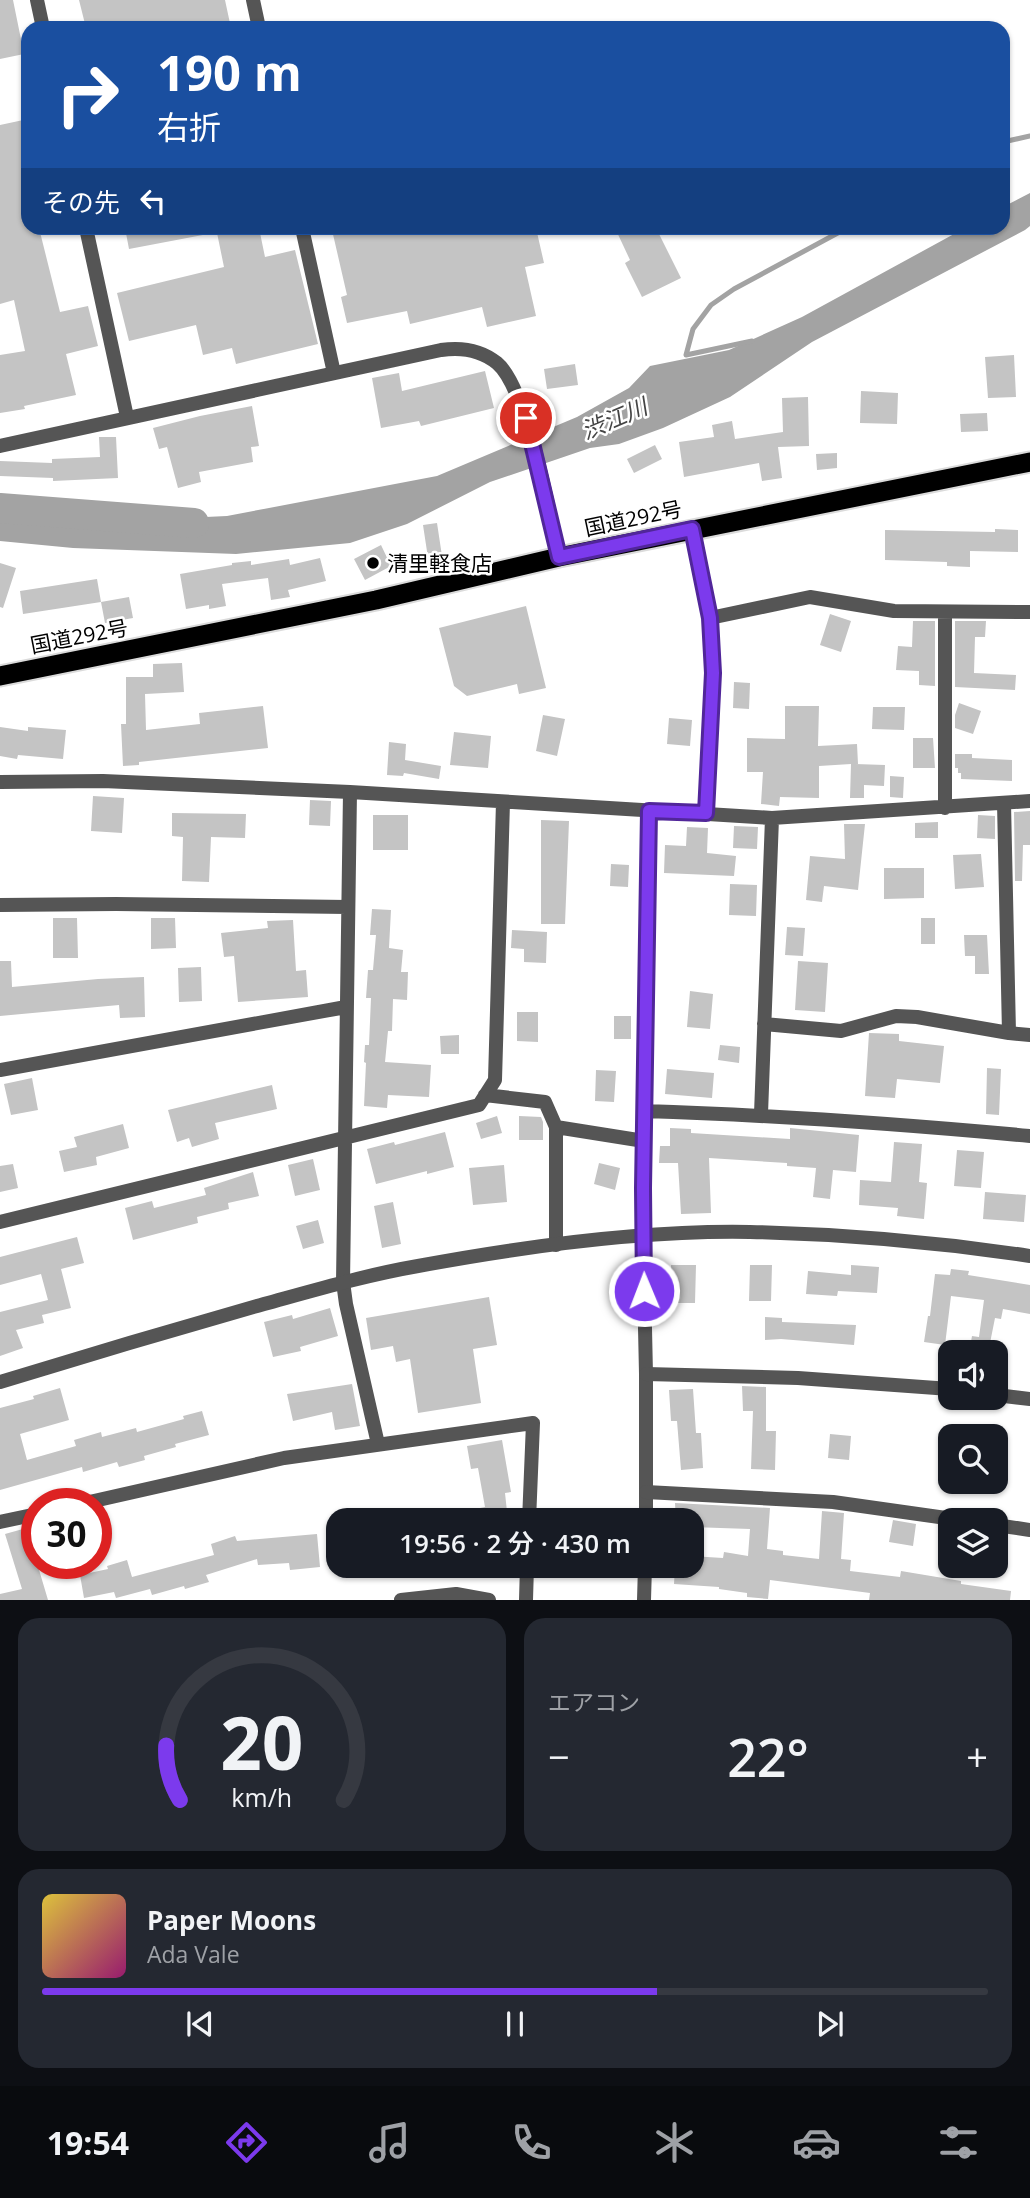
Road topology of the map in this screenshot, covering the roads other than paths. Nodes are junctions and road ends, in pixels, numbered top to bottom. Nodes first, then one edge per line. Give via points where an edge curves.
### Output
1 (37, 0) edge
2 (253, 0) edge
3 (42, 21) edge
4 (258, 21) edge
5 (88, 235) edge
6 (304, 235) edge
7 (334, 373) junction
8 (127, 418) junction
9 (0, 446) edge
10 (1030, 462) edge
11 (692, 529) junction
12 (559, 557) junction
13 (945, 612) junction
14 (1030, 612) edge
15 (710, 618) junction
16 (0, 676) edge
17 (0, 782) edge
18 (350, 792) junction
19 (1030, 801) edge
20 (503, 802) junction
21 (1004, 803) junction
22 (945, 807) junction
23 (649, 811) junction
24 (706, 813) junction
25 (772, 818) junction
26 (0, 905) edge
27 (347, 907) junction
28 (346, 1007) junction
29 (765, 1024) junction
30 (1009, 1033) junction
31 (1030, 1035) edge
32 (0, 1070) edge
33 (485, 1095) junction
34 (644, 1111) junction
35 (761, 1114) junction
36 (556, 1128) junction
37 (1030, 1136) edge
38 (345, 1138) junction
39 (644, 1141) junction
40 (0, 1222) edge
41 (643, 1236) junction
42 (556, 1245) junction
43 (1030, 1256) edge
44 (343, 1282) junction
45 (646, 1374) junction
46 (0, 1382) edge
47 (938, 1388) edge
48 (1008, 1396) edge
49 (1030, 1399) edge
50 (378, 1444) junction
51 (646, 1492) junction
52 (112, 1497) edge
53 (530, 1508) edge
54 (646, 1508) edge
55 (21, 1517) edge
56 (938, 1517) edge
57 (0, 1522) edge
58 (1008, 1527) edge
59 (1030, 1530) edge
60 (527, 1578) edge
61 (645, 1578) edge
62 (401, 1600) edge
63 (489, 1600) edge
64 (526, 1600) edge
65 (644, 1600) edge

1 - 3 street
2 - 4 street
5 - 8 street
6 - 7 street
7 - 8 street
7 - 12 street via 455,348 472,350 499,365 526,418
8 - 9 street
10 - 11 highway, 国道292号
11 - 12 highway, 国道292号
11 - 15 street
12 - 16 highway, 国道292号 via 376,600
13 - 14 street
13 - 15 street via 894,611 810,597
13 - 22 street
15 - 24 street via 713,673
17 - 18 street via 103,781
18 - 20 street
18 - 27 street
19 - 21 street
20 - 23 street
20 - 33 street via 495,1080
21 - 22 street
21 - 30 street
22 - 25 street
23 - 24 street
23 - 34 street
24 - 25 street
25 - 29 street
26 - 27 street
27 - 28 street
28 - 32 street
28 - 38 street
29 - 30 street via 841,1031 896,1016
29 - 35 street
30 - 31 street
33 - 36 street via 545,1102
33 - 38 street via 478,1105
34 - 35 street
34 - 39 street
35 - 37 street
36 - 39 street
36 - 42 street
38 - 40 street
38 - 44 street
39 - 41 street
41 - 42 street
41 - 43 street via 748,1232 838,1236
41 - 45 street
42 - 44 street
44 - 46 street
44 - 50 street
45 - 47 street via 798,1377
45 - 51 street
48 - 49 street
50 - 52 street via 284,1458
50 - 53 street via 533,1423
51 - 54 street
51 - 56 street via 833,1502
55 - 57 street
58 - 59 street
60 - 64 street
61 - 65 street
62 - 63 street via 456,1594

